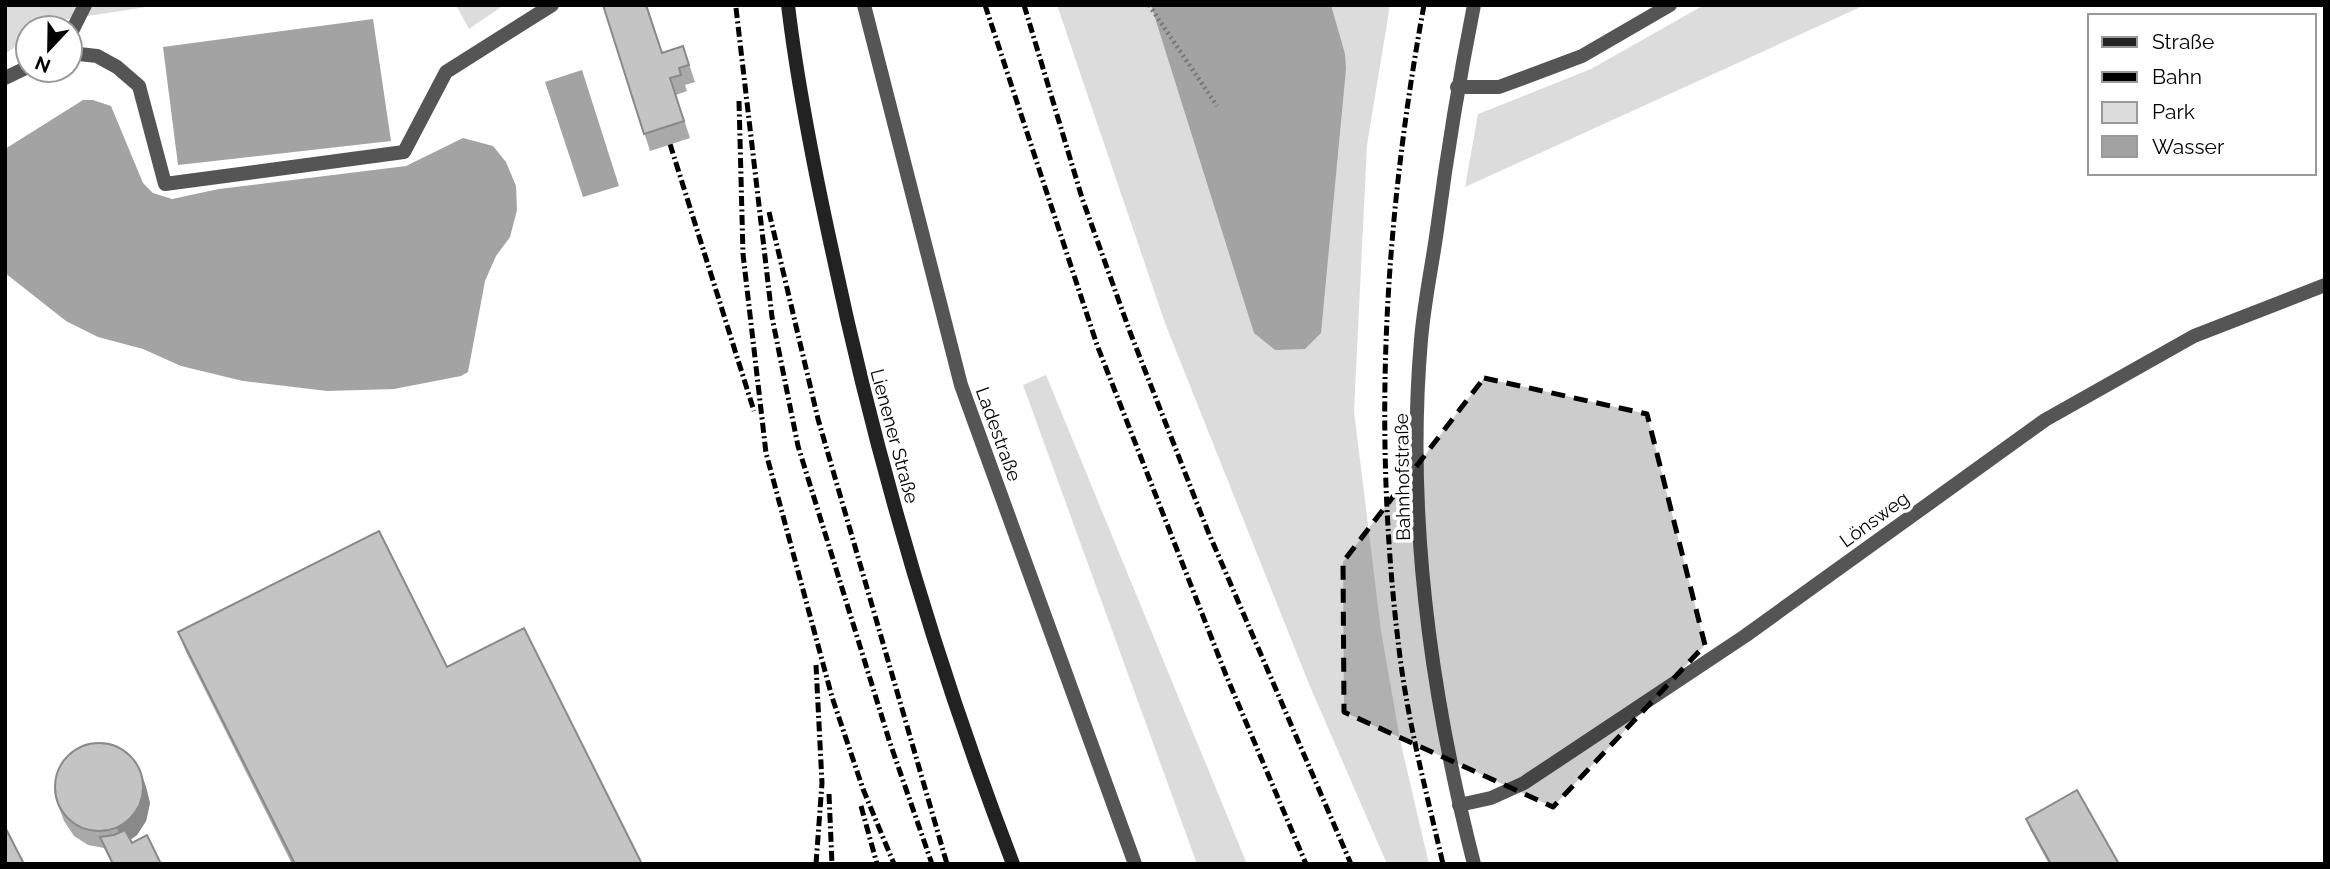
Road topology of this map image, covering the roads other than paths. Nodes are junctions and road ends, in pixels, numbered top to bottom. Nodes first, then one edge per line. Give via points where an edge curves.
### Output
1 (552, 5) edge
2 (788, 5) edge
3 (864, 5) edge
4 (1474, 5) edge
5 (1670, 5) edge
6 (84, 55) edge
7 (1457, 87) junction
8 (2325, 285) edge
9 (1459, 805) junction
10 (1013, 864) edge
11 (1135, 864) edge
12 (1474, 864) edge

1 - 6 street via 446,72 404,152 165,184 139,86 117,67
2 - 10 street, Lienener Straße via 819,190 877,445 915,582
3 - 11 street, Ladestraße via 961,385
4 - 7 street, Bahnhofstraße
5 - 7 street via 1582,56 1499,87
7 - 9 street, Bahnhofstraße via 1421,340 1418,484 1428,624
8 - 9 street, Lönsweg via 2194,336 2045,420 1745,636 1524,783 1491,798
9 - 12 street, Bahnhofstraße

